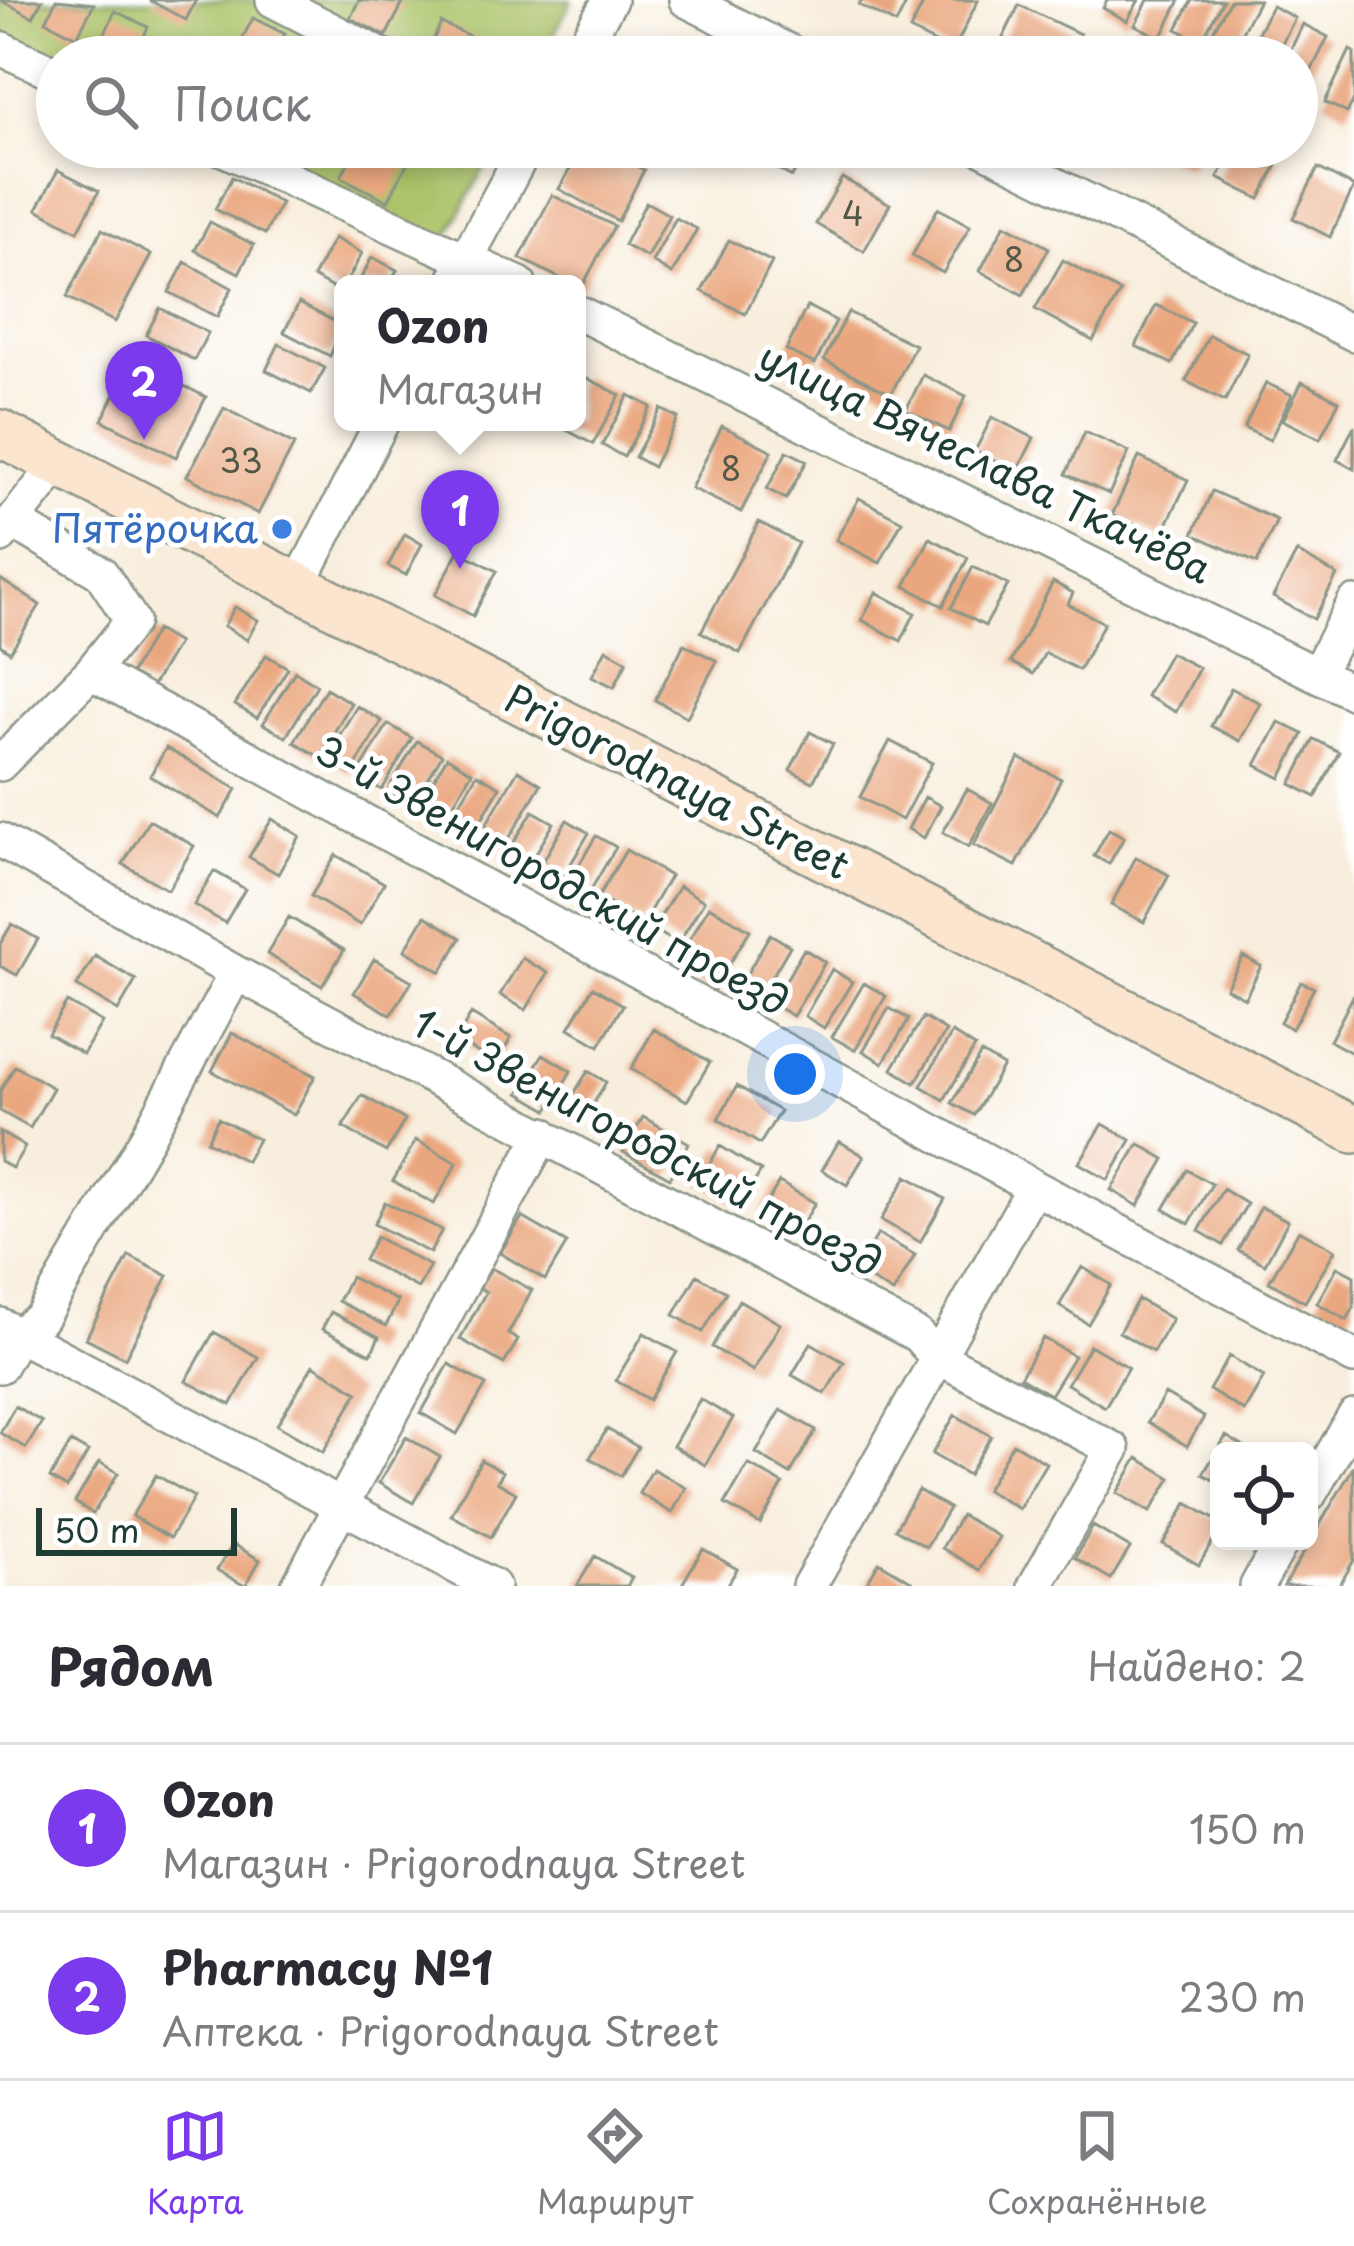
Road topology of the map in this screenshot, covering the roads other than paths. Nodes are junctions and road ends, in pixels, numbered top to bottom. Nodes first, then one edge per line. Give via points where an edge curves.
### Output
1 (273, 0) edge
2 (610, 0) edge
3 (686, 0) edge
4 (342, 36) edge
5 (589, 36) edge
6 (758, 36) edge
7 (0, 48) edge
8 (36, 64) edge
9 (260, 168) edge
10 (515, 168) edge
11 (1022, 168) edge
12 (460, 271) edge
13 (586, 316) edge
14 (1354, 334) edge
15 (377, 431) edge
16 (0, 434) edge
17 (59, 463) junction
18 (7, 530) edge
19 (298, 586) junction
20 (1354, 603) edge
21 (91, 672) junction
22 (1317, 674) junction
23 (1354, 693) edge
24 (0, 764) edge
25 (0, 840) edge
26 (236, 973) junction
27 (1354, 1130) edge
28 (543, 1134) junction
29 (1034, 1187) junction
30 (9, 1330) edge
31 (936, 1356) junction
32 (1354, 1357) edge
33 (0, 1366) edge
34 (1354, 1417) edge
35 (1318, 1479) edge
36 (341, 1504) junction
37 (1277, 1550) edge
38 (298, 1586) edge
39 (493, 1586) edge
40 (809, 1586) edge
41 (1035, 1586) edge
42 (1257, 1586) edge

1 - 4 street
2 - 5 street
3 - 6 street
7 - 8 street
9 - 12 street
10 - 12 street
11 - 14 street
13 - 22 street, улица Вячеслава Ткачёва
15 - 19 street
16 - 17 street, Prigorodnaya Street
17 - 18 street
17 - 19 street, Prigorodnaya Street
18 - 21 street via 100,573 132,621
19 - 27 street, Prigorodnaya Street
20 - 22 street
21 - 24 street
21 - 29 street, 3-й Звенигородский проезд
22 - 23 street, улица Вячеслава Ткачёва
25 - 26 street, 1-й Звенигородский проезд
26 - 28 street, 1-й Звенигородский проезд
26 - 30 street via 41,1318
28 - 31 street, 1-й Звенигородский проезд via 916,1335
28 - 36 street
29 - 31 street
29 - 32 street, 3-й Звенигородский проезд
30 - 33 street
30 - 36 street
31 - 40 street
31 - 41 street, 1-й Звенигородский проезд via 1113,1449
34 - 35 street
36 - 38 street
36 - 39 street
37 - 42 street

